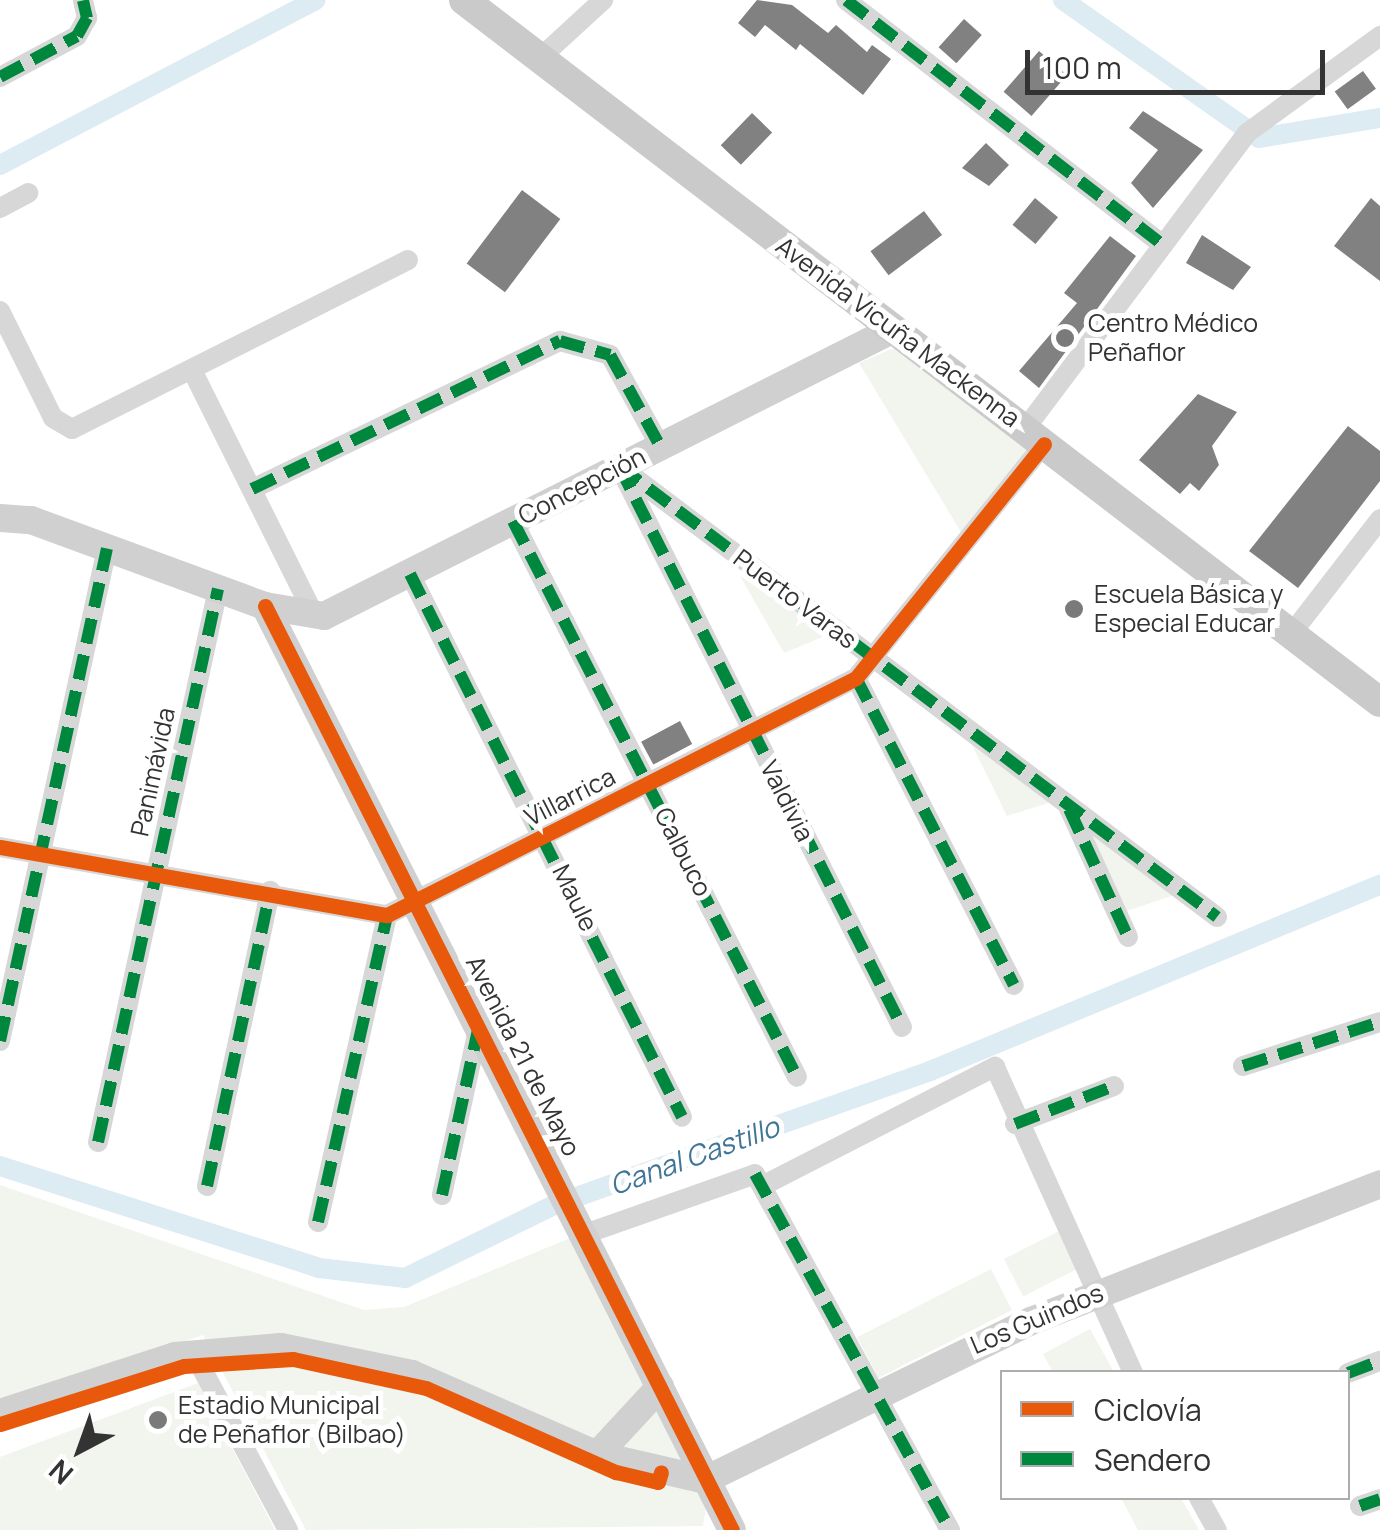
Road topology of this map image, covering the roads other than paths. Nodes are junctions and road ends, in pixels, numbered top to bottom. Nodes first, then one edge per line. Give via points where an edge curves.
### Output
1 (83, 0) edge
2 (464, 0) edge
3 (603, 0) edge
4 (846, 0) edge
5 (1380, 36) edge
6 (540, 58) junction
7 (0, 77) edge
8 (28, 193) dead end
9 (0, 208) edge
10 (1163, 245) junction
11 (408, 260) dead end
12 (0, 312) edge
13 (894, 329) junction
14 (192, 370) junction
15 (1034, 436) junction
16 (660, 446) junction
17 (619, 466) junction
18 (252, 489) junction
19 (0, 518) edge
20 (1380, 519) edge
21 (512, 521) junction
22 (107, 548) junction
23 (410, 574) junction
24 (218, 589) junction
25 (266, 606) junction
26 (315, 617) junction
27 (1292, 633) junction
28 (876, 660) junction
29 (856, 678) junction
30 (1380, 702) edge
31 (751, 732) junction
32 (648, 784) junction
33 (1067, 804) junction
34 (545, 837) junction
35 (0, 847) edge
36 (41, 853) junction
37 (157, 870) junction
38 (270, 891) junction
39 (417, 903) junction
40 (387, 915) junction
41 (1217, 917) dead end
42 (1128, 937) dead end
43 (1014, 985) dead end
44 (1380, 1022) edge
45 (479, 1025) junction
46 (902, 1028) dead end
47 (0, 1041) edge
48 (1243, 1066) dead end
49 (797, 1076) dead end
50 (1114, 1086) dead end
51 (682, 1116) dead end
52 (1015, 1124) junction
53 (98, 1142) dead end
54 (759, 1180) junction
55 (1380, 1184) edge
56 (207, 1186) dead end
57 (442, 1195) dead end
58 (575, 1214) junction
59 (318, 1222) dead end
60 (1096, 1293) junction
61 (193, 1352) junction
62 (1380, 1361) edge
63 (1132, 1370) edge
64 (1350, 1372) edge
65 (660, 1387) junction
66 (873, 1393) junction
67 (0, 1412) edge
68 (598, 1455) junction
69 (705, 1480) junction
70 (1200, 1500) edge
71 (288, 1530) edge
72 (732, 1530) edge
73 (950, 1530) edge
74 (1216, 1530) edge

1 - 7 street via 85,25
2 - 6 main road, Avenida Vicuña Mackenna
3 - 6 street
4 - 10 street
5 - 10 street, Villarrica via 1267,117
6 - 13 main road, Avenida Vicuña Mackenna
8 - 9 street
10 - 15 street, Villarrica
11 - 14 street
12 - 14 street via 64,428
13 - 15 main road, Avenida Vicuña Mackenna
13 - 16 street, Concepción
14 - 18 street
15 - 27 main road, Avenida Vicuña Mackenna
15 - 28 street, Villarrica
16 - 17 street, Concepción
16 - 18 street via 617,362 571,340
17 - 21 street, Concepción
17 - 28 street, Puerto Varas
17 - 31 street, Valdivia
18 - 26 street
19 - 22 street
20 - 27 street
21 - 23 street, Concepción
21 - 32 street, Calbuco
22 - 24 street
22 - 36 street
23 - 26 street, Concepción
23 - 34 street, Maule
24 - 25 street
24 - 37 street, Panimávida
25 - 26 street
25 - 39 street, Avenida 21 de Mayo
27 - 30 main road, Avenida Vicuña Mackenna
28 - 29 street, Villarrica
28 - 33 street, Puerto Varas
29 - 31 street, Villarrica
29 - 43 street
31 - 32 street, Villarrica
31 - 46 street, Valdivia
32 - 34 street, Villarrica
32 - 49 street, Calbuco
33 - 41 street, Puerto Varas
33 - 42 street, Puerto Varas
34 - 39 street, Villarrica
34 - 51 street, Maule
35 - 36 street
36 - 37 street
36 - 47 street
37 - 38 street
37 - 53 street, Panimávida
38 - 40 street
38 - 56 street
39 - 40 street, Villarrica
39 - 45 street, Avenida 21 de Mayo
40 - 59 street
44 - 48 street
45 - 57 street
45 - 58 street, Avenida 21 de Mayo
50 - 52 street
52 - 54 street via 995,1067
52 - 60 street
54 - 58 street
54 - 66 street
55 - 60 street, Los Guindos
58 - 65 street, Avenida 21 de Mayo
60 - 63 street
60 - 66 street, Los Guindos
61 - 67 street
61 - 68 street via 281,1347 373,1362
61 - 71 street
62 - 64 street
65 - 68 street
65 - 69 street, Avenida 21 de Mayo
66 - 69 street, Los Guindos
66 - 73 street
68 - 69 street
69 - 72 street, Avenida 21 de Mayo
70 - 74 street

